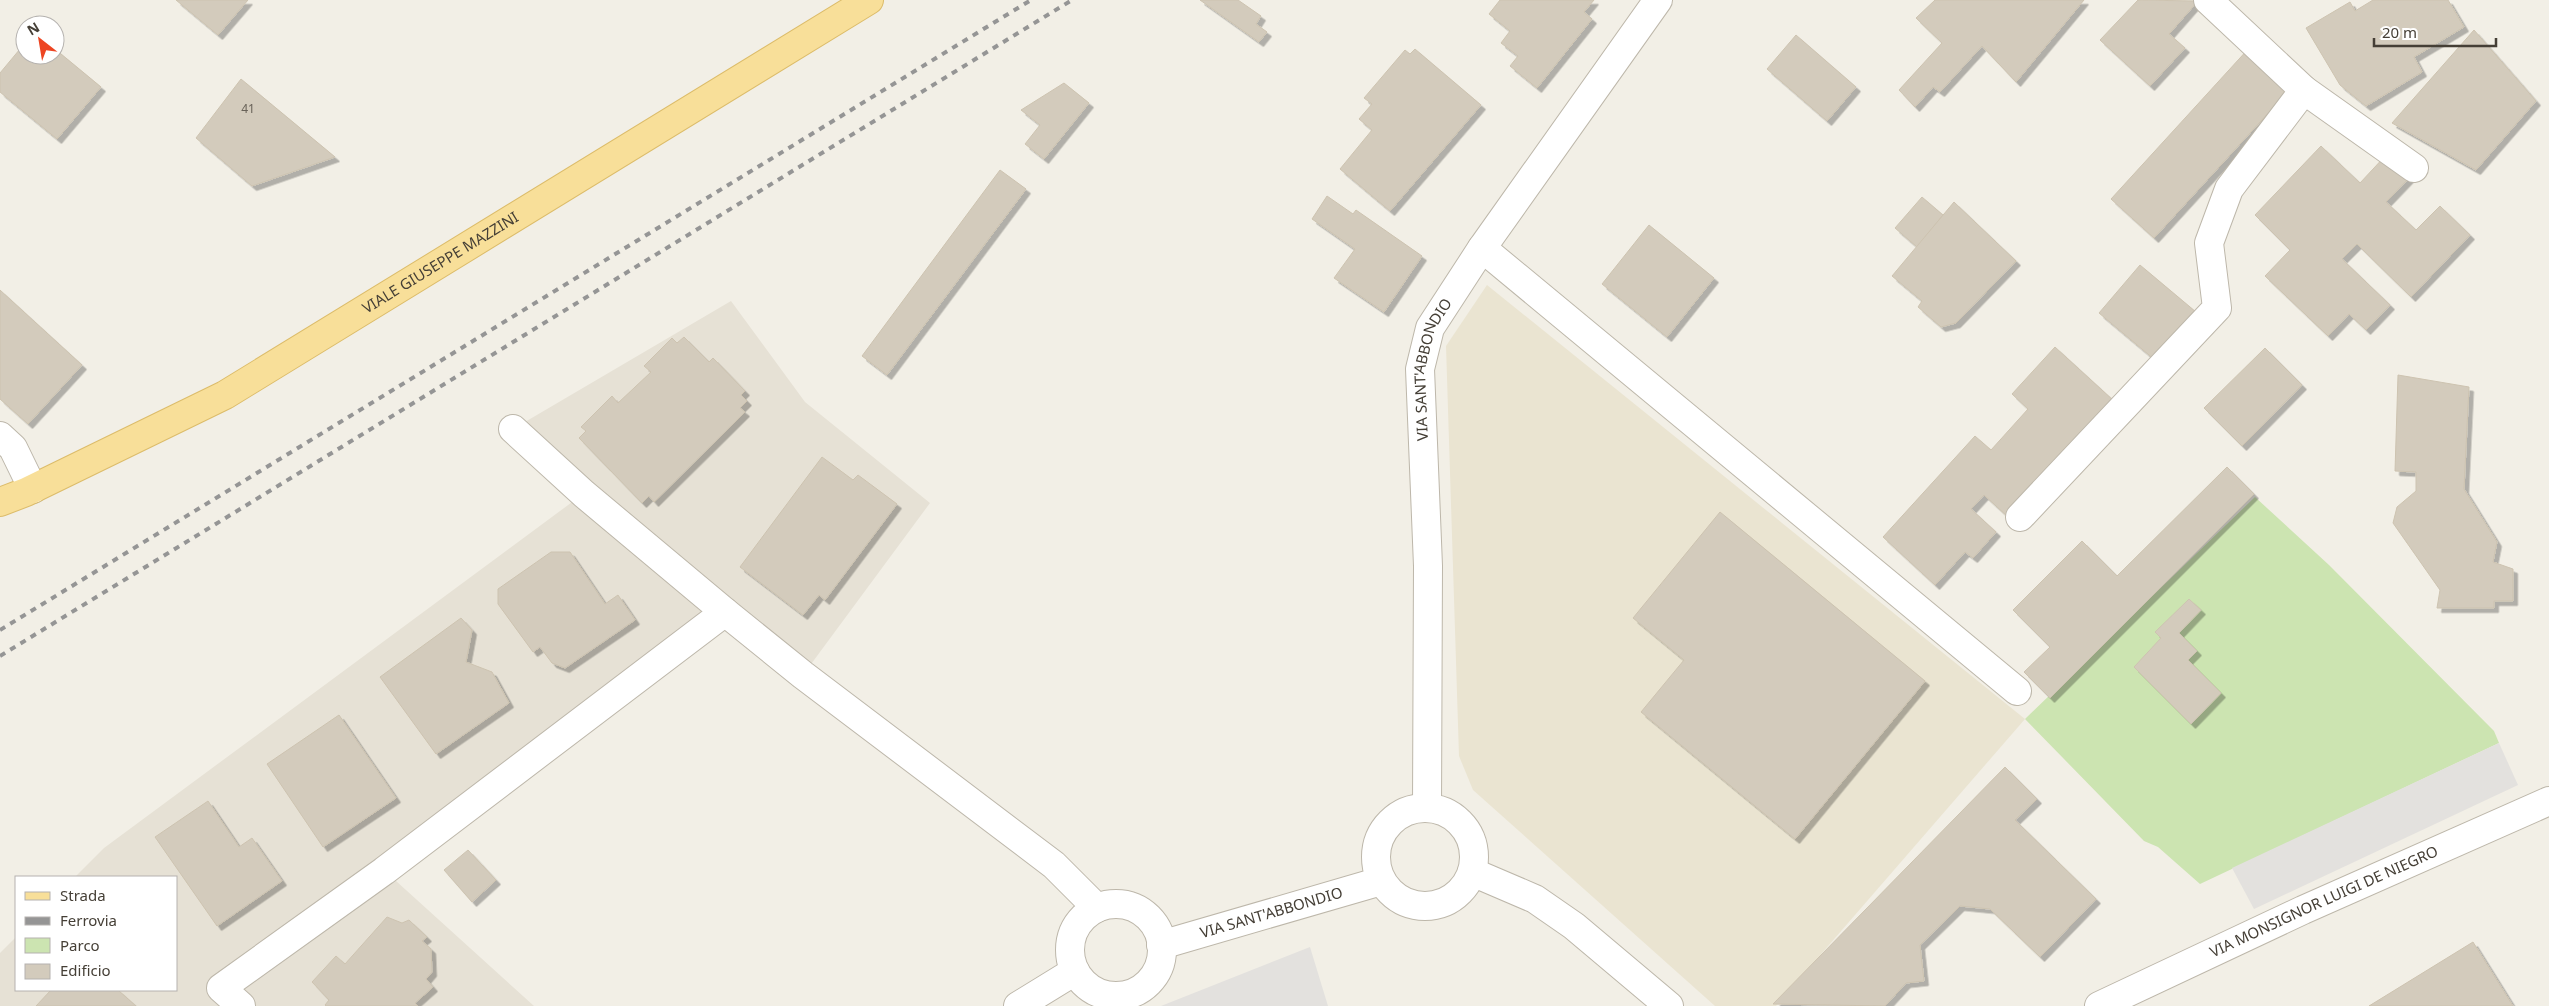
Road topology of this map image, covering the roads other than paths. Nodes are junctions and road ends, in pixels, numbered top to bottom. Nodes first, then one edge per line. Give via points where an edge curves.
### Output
1 (869, 0) edge
2 (1658, 0) edge
3 (2208, 0) edge
4 (2304, 90) junction
5 (2414, 168) dead end
6 (1482, 248) junction
7 (513, 429) dead end
8 (0, 436) edge
9 (33, 489) junction
10 (0, 502) edge
11 (2020, 517) dead end
12 (725, 612) junction
13 (2016, 691) dead end
14 (2549, 801) edge
15 (1427, 807) junction
16 (1472, 872) junction
17 (1381, 881) junction
18 (1097, 908) junction
19 (1161, 945) junction
20 (1075, 971) junction
21 (241, 1006) edge
22 (1018, 1006) edge
23 (1669, 1006) edge
24 (2099, 1006) edge

1 - 9 main road, VIALE GIUSEPPE MAZZINI via 225,395
2 - 6 street, VIA SANT'ABBONDIO
3 - 4 street
4 - 5 street
4 - 11 street via 2229,189 2209,243 2217,308
6 - 13 street
6 - 15 street, VIA SANT'ABBONDIO via 1430,328 1420,369 1428,566
7 - 12 street via 584,494
8 - 9 street via 14,448
9 - 10 main road, VIALE GIUSEPPE MAZZINI
12 - 18 street via 1054,865
12 - 21 street via 384,871 221,988
14 - 24 street, VIA MONSIGNOR LUIGI DE NIEGRO via 2302,910
15 - 16 street via 1443,810 1466,829 1472,842
15 - 17 street via 1406,812 1387,824 1375,852
16 - 17 street via 1464,887 1452,898 1421,906 1405,903 1391,894
16 - 23 street via 1536,899 1574,926
17 - 19 street, VIA SANT'ABBONDIO
18 - 19 street via 1125,905 1139,910 1158,931
18 - 20 street via 1084,917 1073,936 1070,957
19 - 20 street via 1161,961 1154,975 1143,987 1129,994 1113,996 1098,993 1084,984
20 - 22 street

